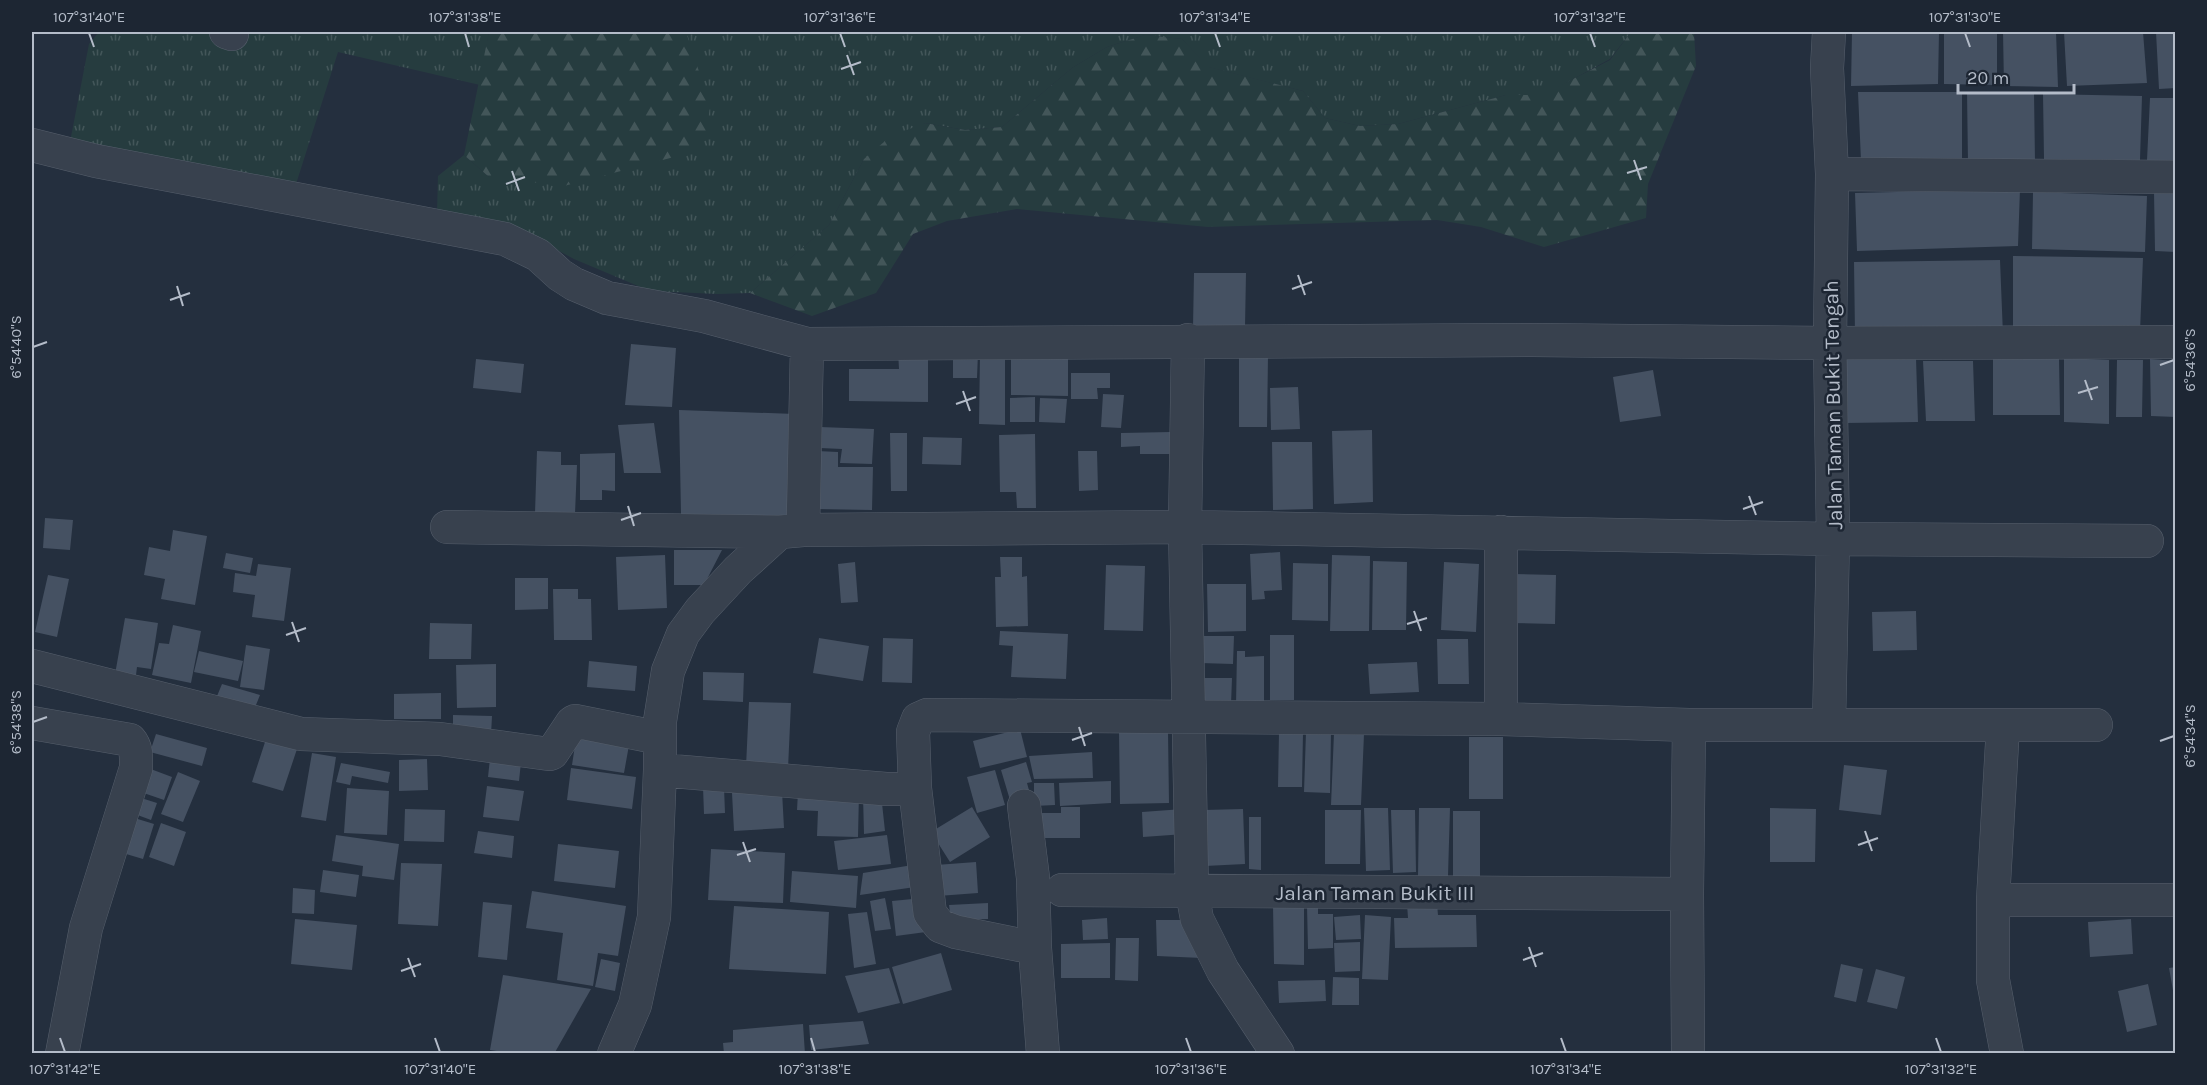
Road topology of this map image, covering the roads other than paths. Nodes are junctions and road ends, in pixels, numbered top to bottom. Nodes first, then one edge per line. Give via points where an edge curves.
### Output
1 (1828, 32) edge
2 (32, 145) edge
3 (1832, 174) junction
4 (2175, 177) edge
5 (1188, 340) junction
6 (2175, 342) edge
7 (1830, 343) junction
8 (807, 344) junction
9 (447, 527) dead end
10 (1185, 528) junction
11 (792, 531) junction
12 (1501, 532) junction
13 (1833, 539) junction
14 (2147, 541) dead end
15 (32, 666) edge
16 (1188, 717) junction
17 (1501, 719) junction
18 (32, 723) edge
19 (1829, 724) junction
20 (1689, 725) junction
21 (2096, 725) dead end
22 (2003, 726) junction
23 (660, 754) junction
24 (915, 789) junction
25 (1024, 806) dead end
26 (1062, 890) dead end
27 (1192, 892) junction
28 (1687, 894) junction
29 (1994, 900) junction
30 (2175, 900) edge
31 (1035, 948) junction
32 (62, 1053) edge
33 (614, 1053) edge
34 (1043, 1053) edge
35 (1278, 1053) edge
36 (1688, 1053) edge
37 (2007, 1053) edge

1 - 3 street, Jalan Taman Bukit Tengah
2 - 8 street via 96,161 505,239 538,255 574,284 608,298 704,316
3 - 4 street
3 - 7 street, Jalan Taman Bukit Tengah
5 - 7 street
5 - 8 street
5 - 10 street
6 - 7 street
7 - 13 street, Jalan Taman Bukit Tengah
8 - 11 street
9 - 11 street
10 - 11 street
10 - 12 street
10 - 16 street
11 - 23 street via 738,570 683,634 668,671 660,721
12 - 13 street
12 - 17 street
13 - 14 street, Jalan Taman Bukit Tengah
13 - 19 street
15 - 23 street via 301,734 440,739 549,754 575,721
16 - 17 street
16 - 24 street via 927,715 918,719 914,732
16 - 27 street
17 - 20 street
18 - 32 street via 130,740 136,753 136,768 86,928
19 - 20 street
19 - 22 street
20 - 28 street
21 - 22 street
22 - 29 street
23 - 24 street via 886,789
23 - 33 street via 654,918 635,1005
24 - 31 street via 930,913 940,926 957,932
25 - 31 street via 1033,878
26 - 27 street, Jalan Taman Bukit III
27 - 28 street, Jalan Taman Bukit III
27 - 35 street via 1197,919 1223,971
28 - 36 street
29 - 30 street
29 - 37 street via 1993,980
31 - 34 street

